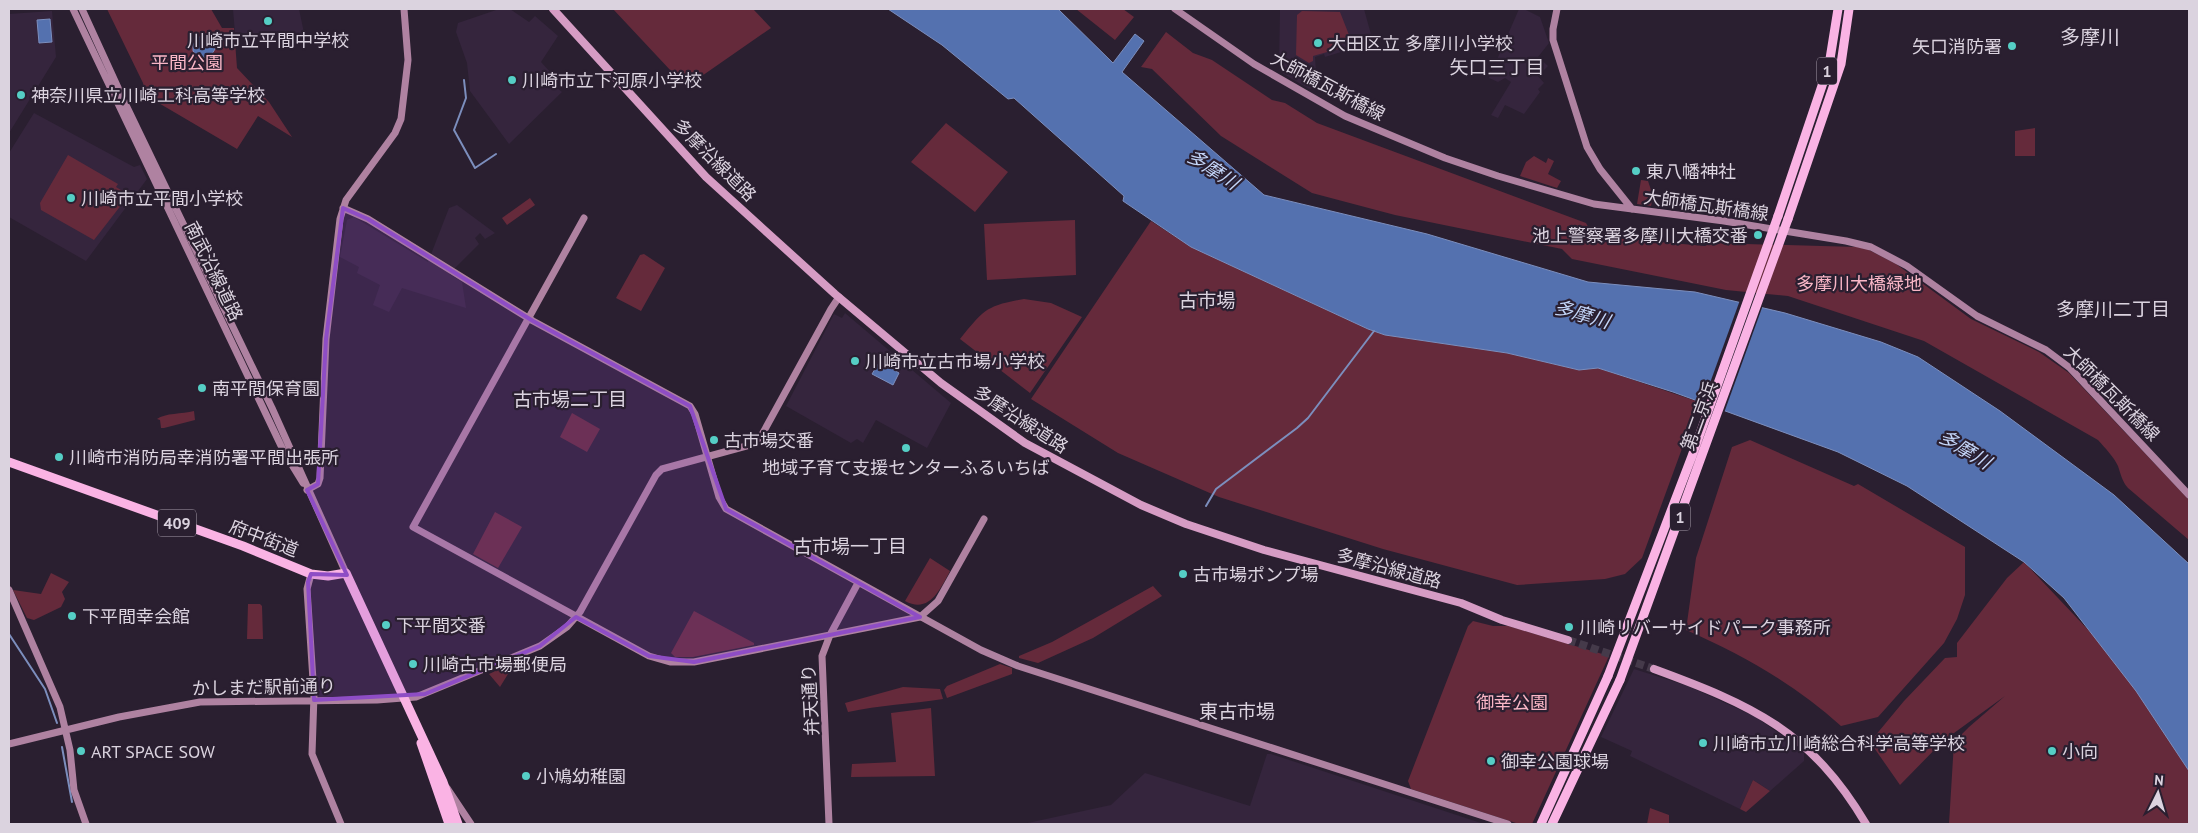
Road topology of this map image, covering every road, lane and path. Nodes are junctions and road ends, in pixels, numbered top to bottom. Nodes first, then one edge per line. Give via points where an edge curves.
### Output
1 (73, 9) edge
2 (82, 9) edge
3 (404, 9) edge
4 (553, 9) edge
5 (1175, 9) edge
6 (1557, 9) edge
7 (1838, 9) edge
8 (1849, 9) edge
9 (343, 208) junction
10 (1632, 209) junction
11 (584, 218) dead end
12 (839, 297) junction
13 (528, 316) junction
14 (707, 457) junction
15 (9, 462) edge
16 (307, 490) junction
17 (2189, 494) edge
18 (984, 519) dead end
19 (346, 573) junction
20 (311, 574) junction
21 (858, 583) junction
22 (9, 590) edge
23 (576, 617) junction
24 (920, 617) junction
25 (830, 635) junction
26 (1568, 640) tunnel mouth
27 (1654, 669) tunnel mouth
28 (405, 698) junction
29 (314, 700) junction
30 (65, 730) junction
31 (418, 730) junction
32 (9, 744) edge
33 (443, 782) junction
34 (1453, 808) junction
35 (86, 824) edge
36 (341, 824) edge
37 (449, 824) edge
38 (458, 824) edge
39 (471, 824) edge
40 (829, 824) edge
41 (1494, 824) edge
42 (1508, 824) edge
43 (1541, 824) edge
44 (1552, 824) edge
45 (1866, 824) edge

1 - 16 street, 南武沿線道路 via 284,452
2 - 16 street, 南武沿線道路 via 300,467
3 - 9 street via 408,60 402,119
4 - 12 main road, 多摩沿線道路 via 706,177
5 - 10 street, 大師橋瓦斯橋線 via 1254,64 1345,116 1445,158 1529,187 1586,202
6 - 10 street via 1553,40 1587,146 1600,169
7 - 43 highway, 第二京浜 / 1, bridge via 1829,65 1692,456 1608,676
8 - 44 highway, 第二京浜 / 1, bridge via 1841,64 1788,219 1620,680
9 - 13 street via 368,219
9 - 16 street via 326,339 320,478 318,484
10 - 17 street, 大師橋瓦斯橋線 via 1871,247 1977,316 2046,350 2070,368
11 - 13 street
12 - 14 street, かしまだ駅前通り via 755,444
12 - 26 main road, 多摩沿線道路 via 941,384 1000,426 1072,470 1141,505 1264,550 1461,603 1502,620
13 - 14 street via 690,406
13 - 23 street via 413,527
14 - 21 street via 719,497 726,508
14 - 23 street, かしまだ駅前通り via 662,469 656,475
15 - 20 highway, 府中街道 / 409 via 243,546
16 - 19 street, 南武沿線道路
18 - 24 street via 938,602
19 - 20 highway, 府中街道 / 409
19 - 28 highway
20 - 29 street via 308,600
21 - 24 street
21 - 25 street, 弁天通り
22 - 30 street via 51,683
23 - 25 street via 649,656 670,662 694,662
23 - 28 street, かしまだ駅前通り via 540,646 425,694
24 - 25 street
24 - 34 street via 1005,661
25 - 40 street, 弁天通り via 822,656
27 - 45 main road via 1718,694 1790,733 1834,777
28 - 29 street, かしまだ駅前通り
28 - 31 highway
29 - 30 street, かしまだ駅前通り via 200,702
29 - 36 street via 312,754
30 - 32 street, かしまだ駅前通り
30 - 35 street via 74,790
31 - 33 highway
31 - 37 highway
33 - 38 highway
33 - 39 street
34 - 41 street
34 - 42 street

